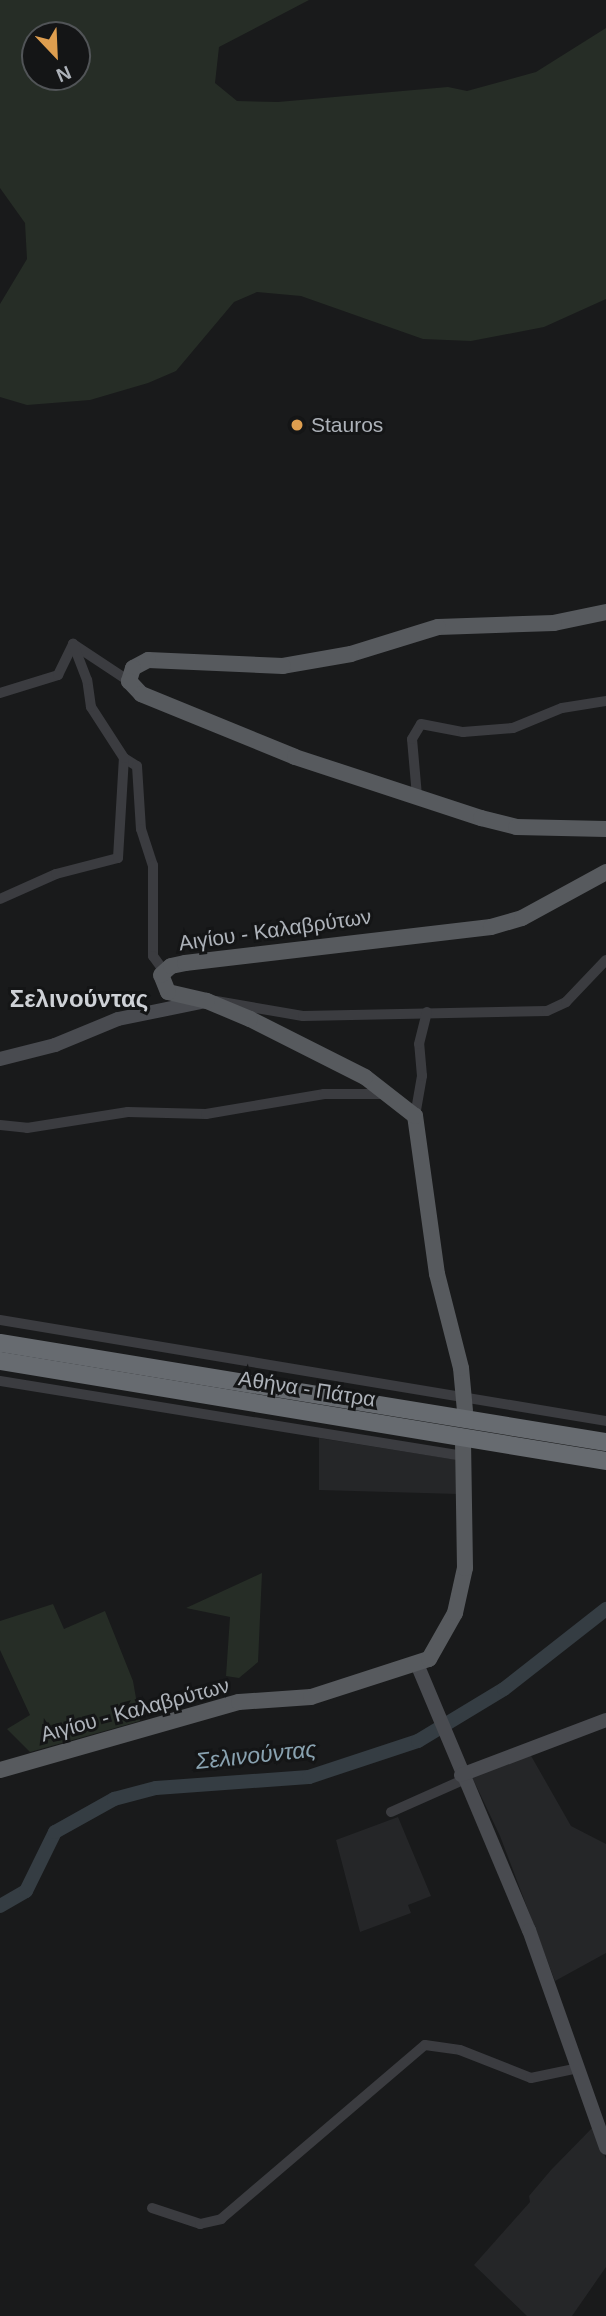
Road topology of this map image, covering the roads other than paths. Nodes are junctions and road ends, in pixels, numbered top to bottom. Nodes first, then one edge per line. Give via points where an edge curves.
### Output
1 (606, 612) edge
2 (73, 644) junction
3 (129, 681) junction
4 (0, 692) edge
5 (606, 701) edge
6 (124, 758) junction
7 (417, 796) junction
8 (606, 829) edge
9 (604, 874) edge
10 (0, 899) edge
11 (606, 960) edge
12 (163, 970) junction
13 (207, 1001) junction
14 (427, 1012) junction
15 (0, 1059) edge
16 (390, 1094) junction
17 (415, 1116) junction
18 (0, 1125) edge
19 (0, 1320) edge
20 (111, 1339) junction
21 (0, 1343) edge
22 (113, 1352) dead end
23 (0, 1361) edge
24 (0, 1381) edge
25 (120, 1385) dead end
26 (121, 1400) junction
27 (465, 1405) junction
28 (606, 1421) edge
29 (606, 1442) edge
30 (464, 1449) joint
31 (606, 1461) edge
32 (417, 1664) junction
33 (606, 1720) edge
34 (0, 1770) edge
35 (463, 1778) junction
36 (391, 1812) dead end
37 (578, 2068) junction
38 (606, 2148) edge
39 (152, 2208) dead end

1 - 3 main road via 554,624 438,627 351,654 282,666 148,660 133,668
2 - 3 street
2 - 4 street via 58,675
2 - 6 street via 87,680 91,708
3 - 7 main road via 141,694 278,751
5 - 7 street via 562,708 513,728 463,732 421,724 412,739
6 - 10 street via 116,861 56,874
6 - 12 street via 137,766 141,829 153,865 153,956
7 - 8 main road via 516,827
9 - 12 main road, Αιγίου - Καλαβρύτων via 522,918 491,927 375,938
11 - 14 street via 559,1007 520,1013
12 - 13 main road, Αιγίου - Καλαβρύτων via 162,986 168,992
13 - 14 street via 230,1001 303,1016
13 - 15 main road via 118,1019 55,1045
13 - 16 main road, Αιγίου - Καλαβρύτων via 365,1077
14 - 17 street via 419,1044 422,1076
16 - 17 main road, Αιγίου - Καλαβρύτων
16 - 18 street via 324,1094 206,1114 128,1112 39,1127
17 - 27 main road via 439,1285 461,1368
19 - 20 street
20 - 22 street
20 - 27 street
21 - 29 highway, Αθήνα - Πάτρα
23 - 31 highway, Αθήνα - Πάτρα
24 - 26 street
25 - 26 street
26 - 30 street
27 - 28 street
30 - 32 main road, Αιγίου - Καλαβρύτων via 465,1568 460,1597 434,1654
32 - 34 main road, Αιγίου - Καλαβρύτων via 311,1697 239,1702
32 - 35 main road
33 - 35 main road
35 - 36 street
35 - 37 main road via 529,1930
37 - 38 main road
37 - 39 street via 531,2078 460,2050 425,2045 221,2219 200,2224

